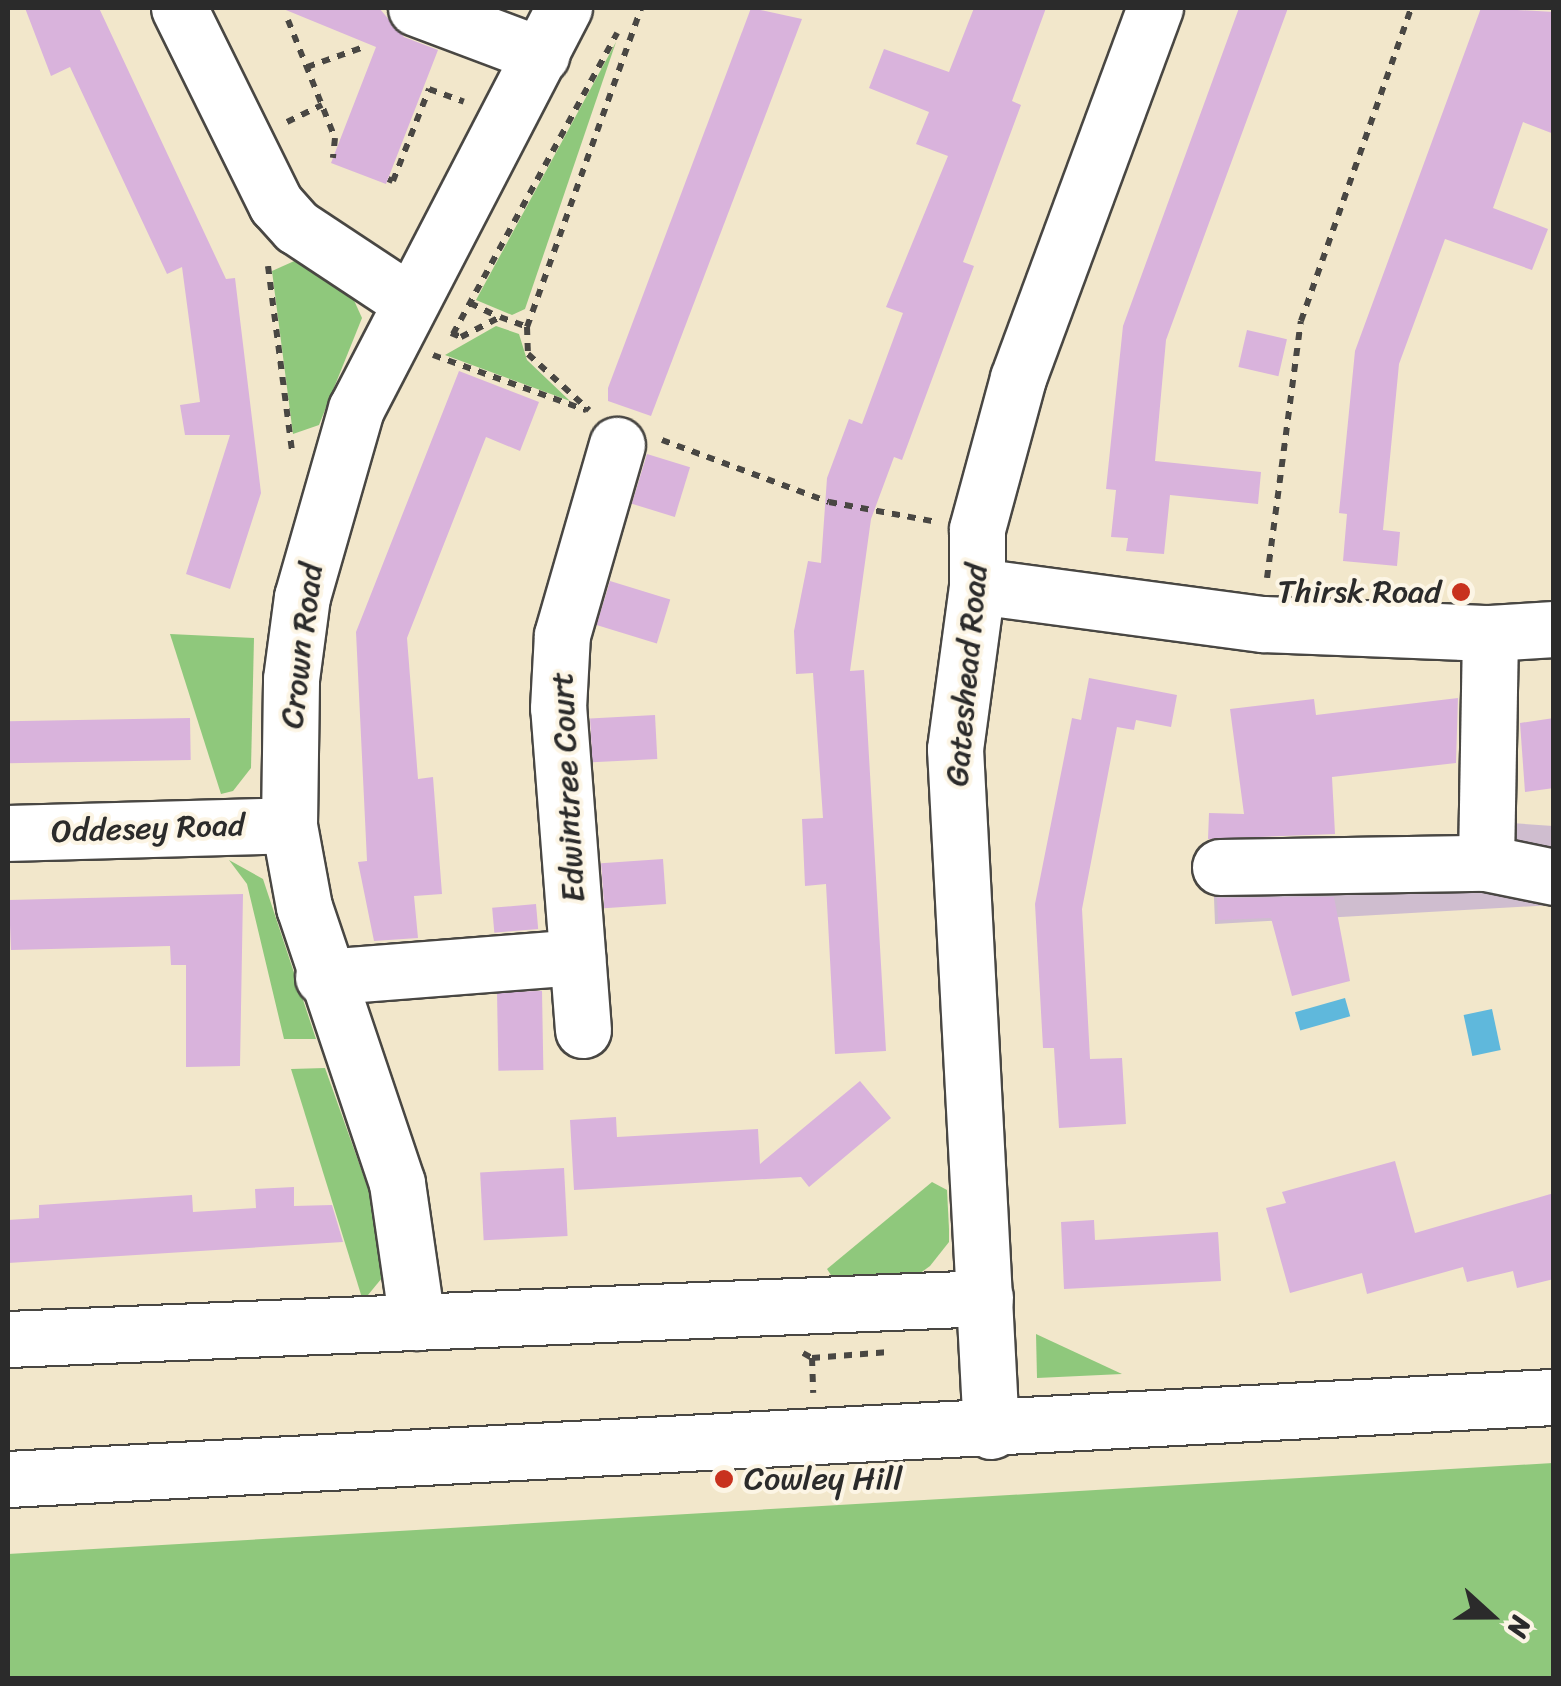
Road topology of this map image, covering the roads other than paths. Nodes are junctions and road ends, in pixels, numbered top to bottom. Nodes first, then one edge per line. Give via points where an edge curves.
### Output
1 (178, 8) edge
2 (416, 8) edge
3 (1154, 8) edge
4 (553, 31) edge
5 (415, 322) junction
6 (615, 427) road end
7 (977, 586) junction
8 (1554, 629) edge
9 (1490, 633) junction
10 (288, 824) junction
11 (8, 833) edge
12 (1486, 863) junction
13 (1220, 867) dead end
14 (1554, 877) edge
15 (578, 957) junction
16 (322, 977) junction
17 (583, 1030) dead end
18 (985, 1298) junction
19 (417, 1322) junction
20 (8, 1340) edge
21 (1554, 1397) edge
22 (990, 1431) junction
23 (8, 1479) edge

1 - 5 street via 276,204
2 - 4 street
3 - 7 street, Gateshead Road via 1018,378 977,529
4 - 5 street, Crown Road
5 - 10 street, Crown Road via 356,409 302,597 291,679
6 - 15 street, Edwintree Court via 562,636 558,708
7 - 9 street via 1263,624
7 - 18 street, Gateshead Road via 955,749
8 - 9 street
9 - 12 street
10 - 11 street, Oddesey Road
10 - 16 street, Crown Road
12 - 13 street
12 - 14 street
15 - 16 street
15 - 17 street, Edwintree Court
16 - 19 street, Crown Road via 397,1183
18 - 19 street
18 - 22 street, Gateshead Road
19 - 20 street
21 - 22 street
22 - 23 street

